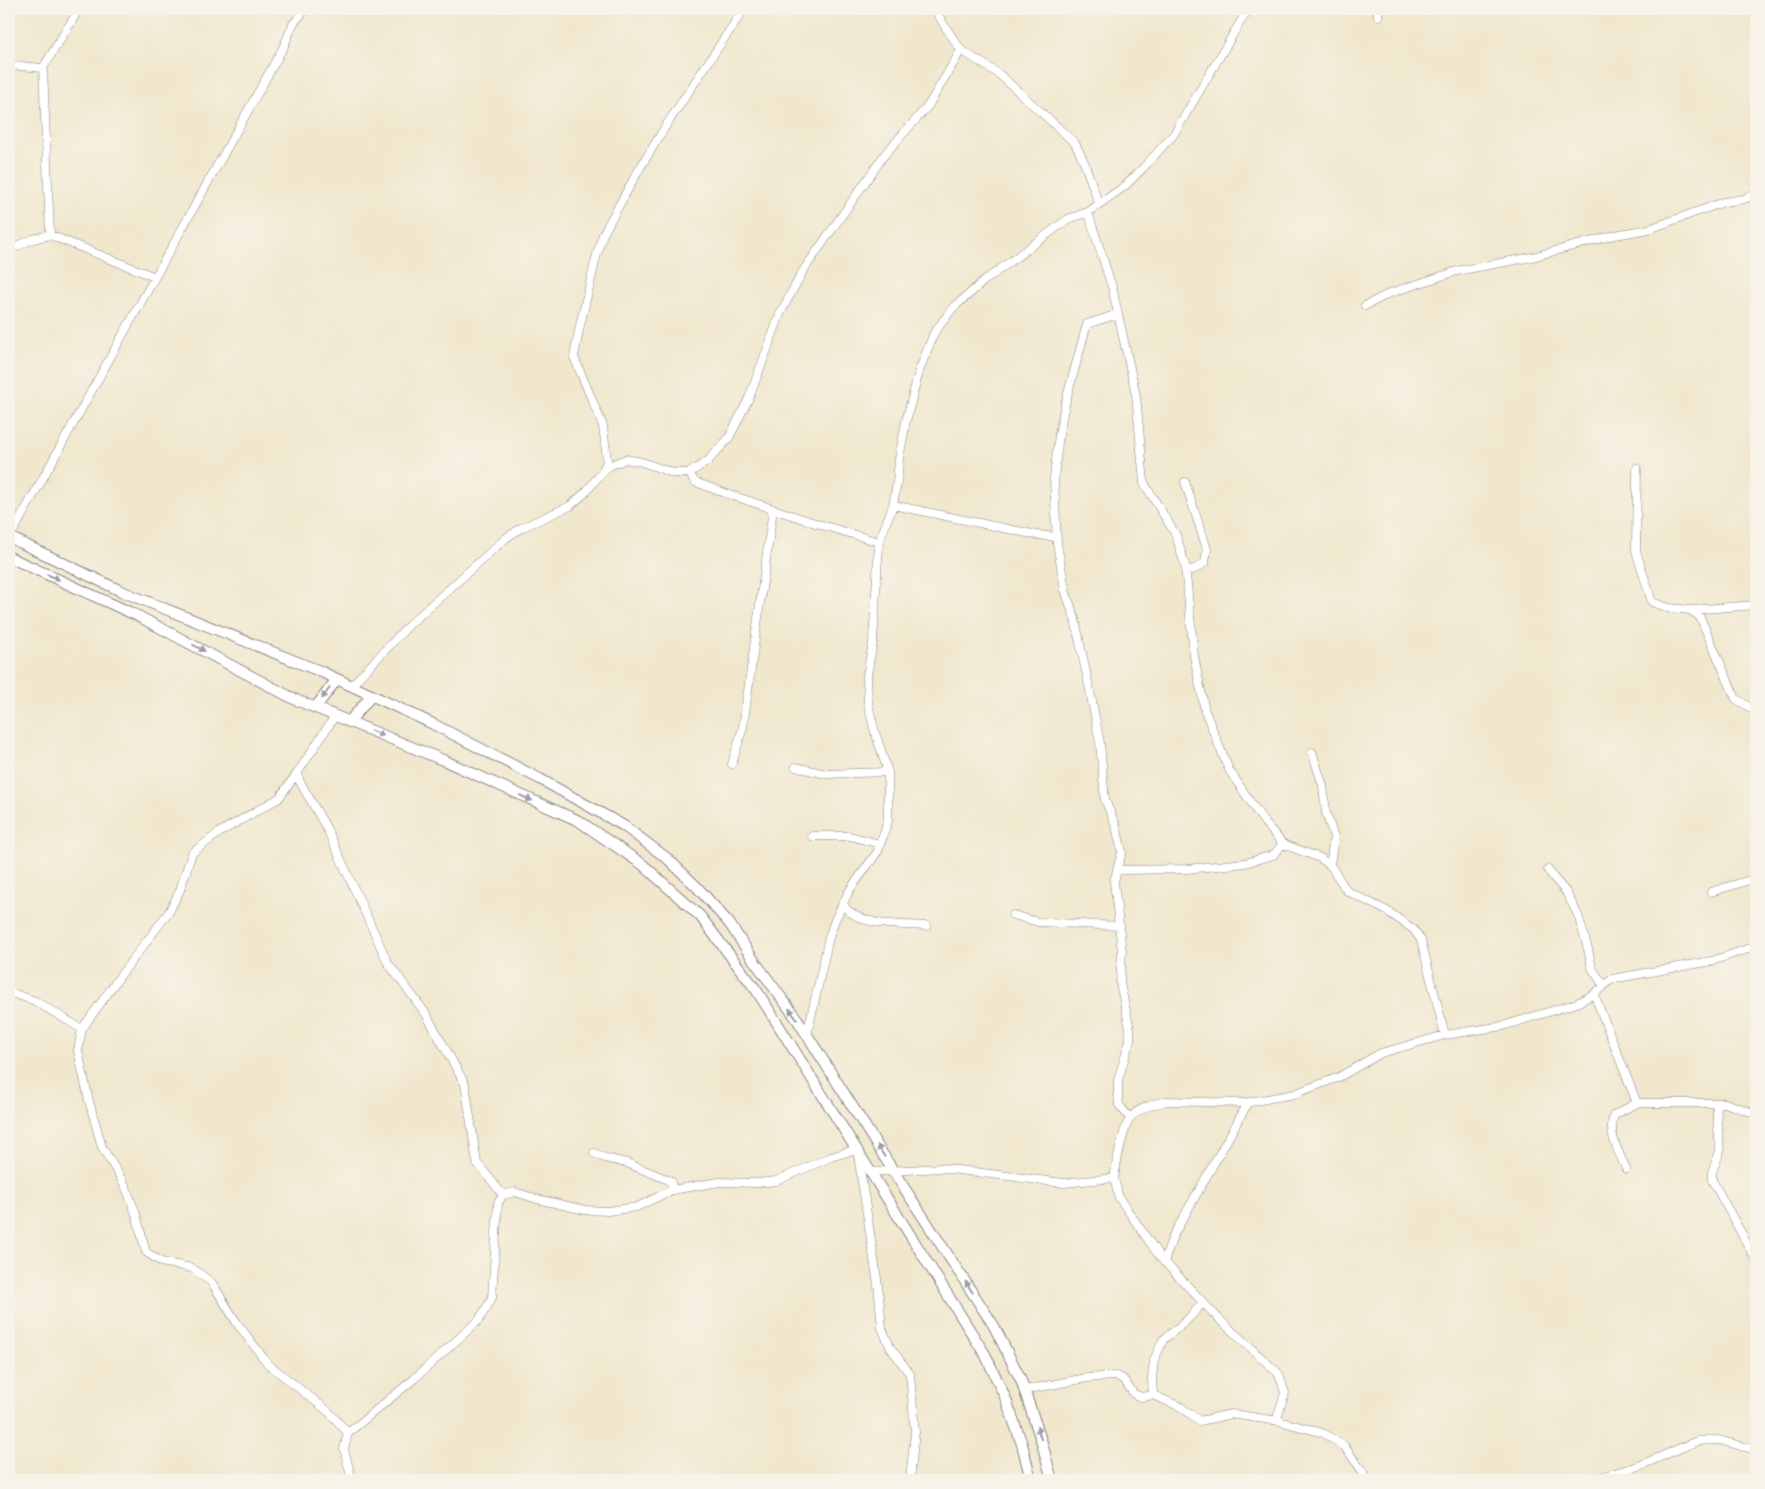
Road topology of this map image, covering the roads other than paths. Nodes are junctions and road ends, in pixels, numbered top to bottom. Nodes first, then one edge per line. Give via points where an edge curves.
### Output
1 (79, 9) edge
2 (306, 9) edge
3 (744, 9) edge
4 (935, 9) edge
5 (1248, 9) edge
6 (961, 50) junction
7 (9, 65) edge
8 (43, 68) junction
9 (1756, 194) edge
10 (1098, 204) junction
11 (1088, 212) junction
12 (50, 234) junction
13 (9, 250) edge
14 (155, 277) junction
15 (1365, 306) dead end
16 (1118, 314) junction
17 (1637, 468) dead end
18 (603, 471) junction
19 (689, 472) junction
20 (1185, 482) dead end
21 (893, 505) junction
22 (773, 509) junction
23 (10, 537) edge
24 (1056, 537) junction
25 (879, 542) junction
26 (9, 557) edge
27 (1186, 571) junction
28 (1756, 605) edge
29 (1690, 610) junction
30 (337, 679) junction
31 (351, 686) junction
32 (372, 695) junction
33 (315, 708) junction
34 (1756, 710) edge
35 (335, 716) junction
36 (349, 722) junction
37 (1312, 752) dead end
38 (732, 764) dead end
39 (796, 767) dead end
40 (298, 772) junction
41 (888, 772) junction
42 (812, 836) dead end
43 (880, 844) junction
44 (1283, 844) junction
45 (1330, 865) junction
46 (1117, 870) junction
47 (1548, 870) dead end
48 (1756, 878) edge
49 (1711, 892) dead end
50 (843, 905) junction
51 (1013, 915) dead end
52 (927, 926) dead end
53 (1120, 926) junction
54 (1756, 946) edge
55 (1604, 986) junction
56 (9, 992) edge
57 (1594, 994) junction
58 (82, 1029) junction
59 (807, 1035) junction
60 (1445, 1035) junction
61 (1248, 1103) junction
62 (1637, 1103) junction
63 (1716, 1104) junction
64 (1756, 1114) edge
65 (1130, 1118) junction
66 (857, 1149) junction
67 (594, 1153) dead end
68 (1626, 1169) dead end
69 (892, 1170) junction
70 (871, 1172) junction
71 (1114, 1178) junction
72 (672, 1190) junction
73 (504, 1195) junction
74 (1756, 1260) edge
75 (1164, 1262) junction
76 (1203, 1303) junction
77 (1025, 1390) junction
78 (1153, 1395) junction
79 (1279, 1421) junction
80 (348, 1433) junction
81 (1756, 1450) edge
82 (912, 1479) edge
83 (352, 1480) edge
84 (1031, 1480) edge
85 (1052, 1480) edge
86 (1364, 1480) edge
87 (1589, 1480) edge

1 - 8 street
2 - 14 street via 293,24 284,46
3 - 18 street via 636,173 597,254 574,357 603,426 607,460
4 - 6 street
5 - 10 street via 1174,134 1125,186
6 - 10 street via 999,74 1075,144
6 - 19 street via 928,106 885,154 803,271 781,312 749,398 729,438 707,462
7 - 8 street
8 - 12 street
9 - 15 street via 1649,229 1532,258 1457,271 1390,293
10 - 11 street
11 - 16 street
11 - 21 street via 1068,219 984,281 953,308 934,333 919,371 906,421
12 - 13 street
12 - 14 street
14 - 23 street
16 - 24 street via 1087,324 1059,434 1054,478
16 - 27 street via 1136,395 1144,483 1176,535
17 - 29 street via 1636,551 1652,602
18 - 19 street via 626,459 673,473
18 - 31 street via 570,506 506,538 410,624
19 - 22 street via 695,482
20 - 27 street via 1207,549 1205,563
21 - 24 street
21 - 25 street
22 - 25 street
22 - 38 street via 743,728
23 - 30 main road via 121,591
24 - 46 street via 1065,590 1075,619 1093,705 1105,800 1122,852
25 - 41 street via 873,642 867,675 868,704
26 -> 33 main road via 138,616
27 - 44 street via 1194,656 1205,711 1229,770
28 - 29 street
29 - 34 street via 1700,617 1736,699
30 - 31 main road
30 -> 33 main road
31 - 32 main road
32 - 36 main road
59 -> 32 main road via 729,923 668,859 624,826 540,779
33 - 35 main road
35 - 36 main road
35 - 40 street
36 -> 66 main road via 579,821 642,864 700,916 751,983
37 - 45 street via 1334,837
39 - 41 street via 826,774
40 - 58 street via 279,798 220,832 192,853 169,912
40 - 73 street via 299,780 328,831 388,963 426,1014 465,1084 477,1163
41 - 43 street via 888,822
42 - 43 street via 850,836
43 - 50 street
44 - 45 street
44 - 46 street via 1273,854 1245,863 1187,869
45 - 60 street via 1347,891 1387,910 1413,929 1421,940
46 - 53 street via 1114,882
47 - 55 street via 1566,892 1578,915 1592,968
48 - 49 street
50 - 52 street via 849,912 869,921
50 - 59 street via 830,937
51 - 53 street via 1038,922
53 - 65 street via 1120,983 1130,1040 1118,1080 1118,1094 1119,1105
54 - 55 street via 1712,961 1612,979
55 - 57 street
56 - 58 street via 35,1001
57 - 60 street via 1577,1003 1504,1026
57 - 62 street
58 - 80 street via 78,1051 89,1102 102,1147 125,1185 146,1252 161,1262 192,1268 212,1283 268,1364 329,1412
69 -> 59 main road
60 - 61 street via 1381,1053 1339,1077 1294,1094
61 - 65 street via 1166,1101 1142,1109
61 - 75 street via 1173,1236
62 - 63 street
62 - 68 street via 1614,1115 1611,1122
63 - 64 street
63 - 74 street via 1720,1151 1712,1180
65 - 71 street via 1117,1156
66 - 70 main road
66 - 72 street via 776,1181 719,1182
66 - 82 street via 882,1328 890,1347 910,1374 915,1432
67 - 72 street via 671,1181
69 - 70 street
69 - 71 street via 942,1168 1064,1183
77 -> 69 main road via 994,1326
70 - 84 main road via 986,1356 1005,1397
71 - 75 street via 1119,1198
72 - 73 street via 637,1207 608,1211 585,1210 515,1192
73 - 80 street via 498,1203 492,1298 479,1320
75 - 76 street
76 - 78 street via 1163,1340 1154,1360
76 - 79 street via 1279,1374 1285,1393
77 - 78 street via 1086,1378 1116,1376 1123,1379 1134,1394 1141,1397
85 -> 77 main road
78 - 79 street via 1200,1421 1231,1414
79 - 86 street via 1323,1433 1344,1446 1363,1472
80 - 83 street via 344,1449
81 - 87 street via 1719,1440 1697,1441 1639,1466

